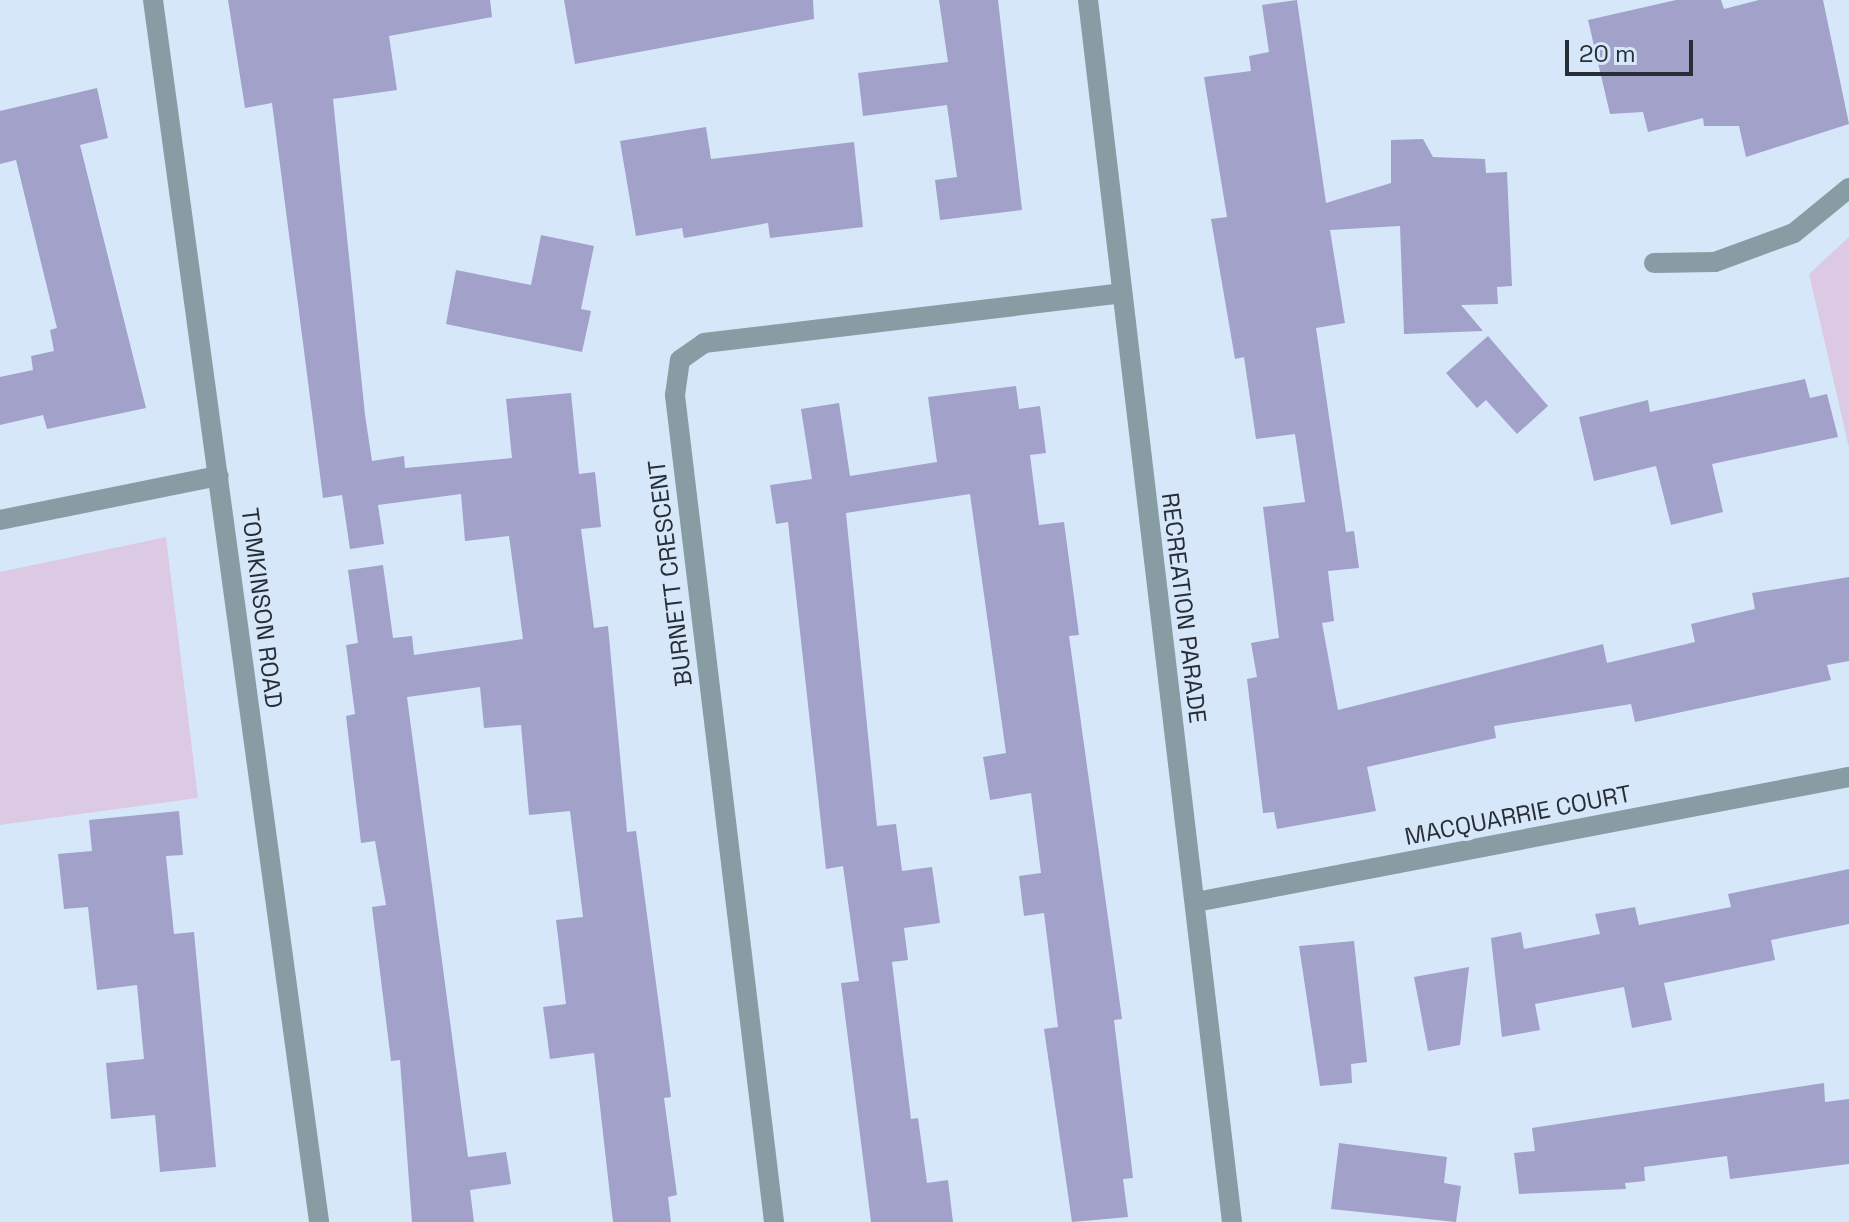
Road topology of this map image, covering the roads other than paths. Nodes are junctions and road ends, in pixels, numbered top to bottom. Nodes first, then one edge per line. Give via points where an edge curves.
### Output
1 (153, 0) edge
2 (1088, 0) edge
3 (1849, 188) edge
4 (1654, 263) dead end
5 (1117, 294) junction
6 (219, 476) junction
7 (0, 520) edge
8 (1849, 777) edge
9 (1196, 902) junction
10 (319, 1222) edge
11 (774, 1222) edge
12 (1232, 1222) edge

1 - 6 street, TOMKINSON ROAD
2 - 5 street, RECREATION PARADE
3 - 4 street via 1794,233 1715,262
5 - 9 street, RECREATION PARADE
5 - 11 street, BURNETT CRESCENT via 704,343 680,360 675,395
6 - 7 street
6 - 10 street, TOMKINSON ROAD
8 - 9 street, MACQUARRIE COURT
9 - 12 street, RECREATION PARADE

